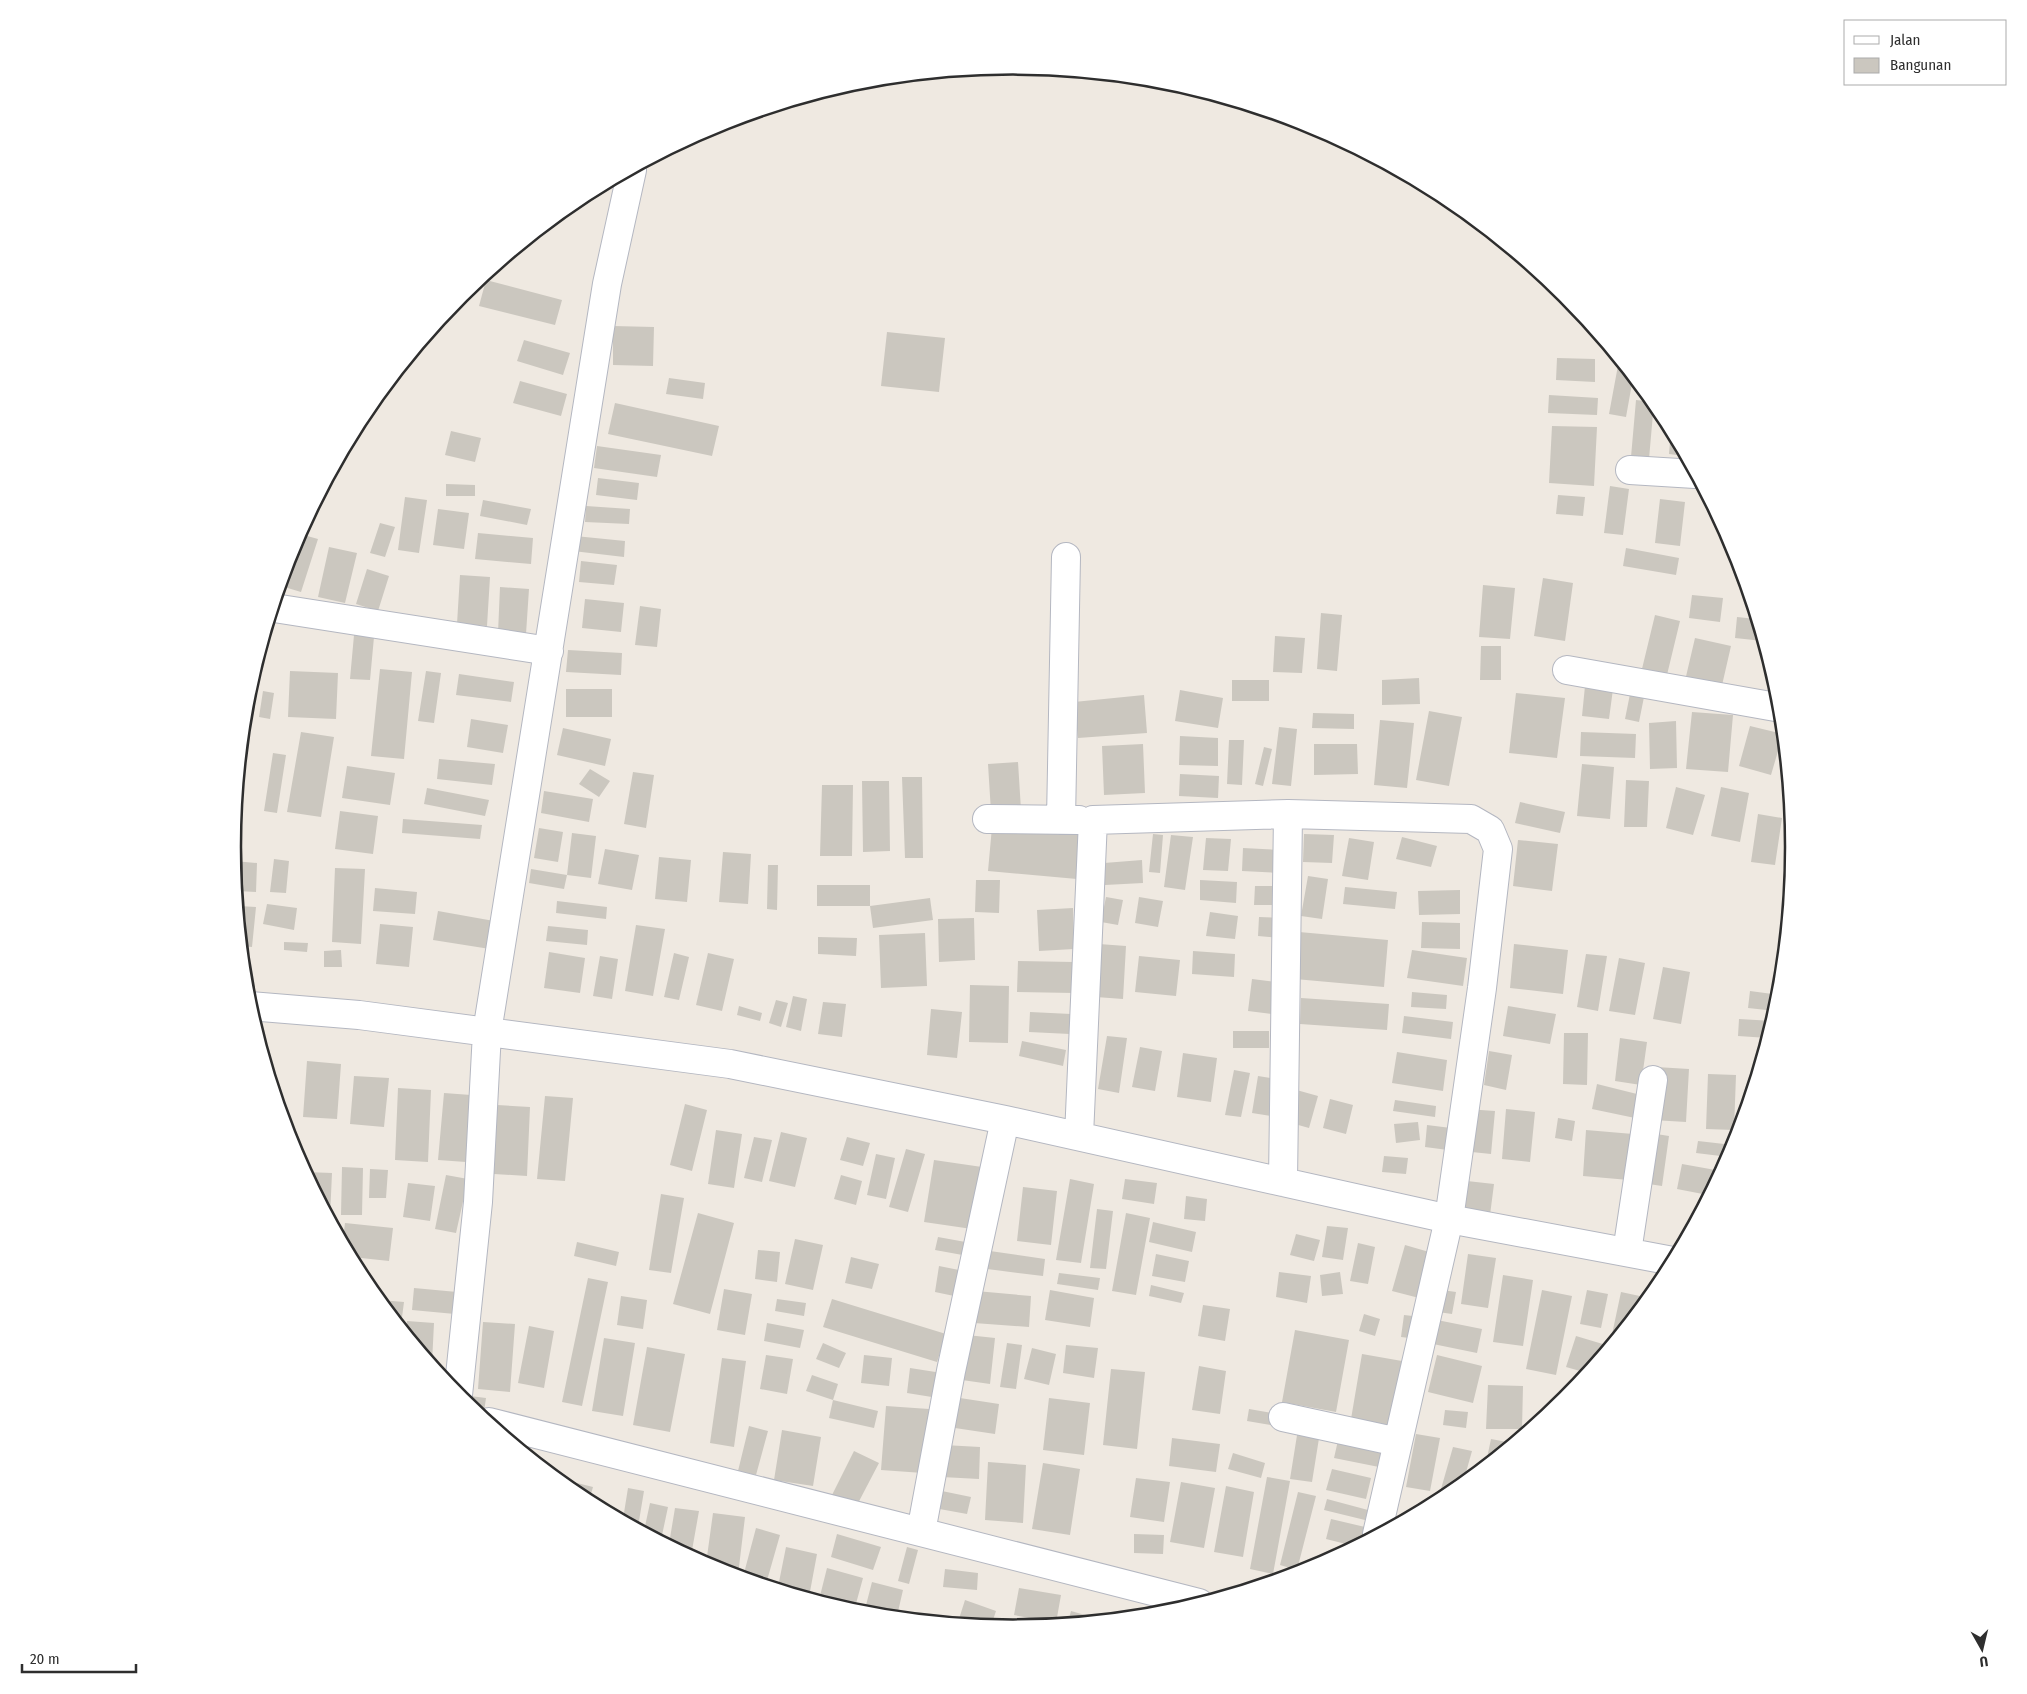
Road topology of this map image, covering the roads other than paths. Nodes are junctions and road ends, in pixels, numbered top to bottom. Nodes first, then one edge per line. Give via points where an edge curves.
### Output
1 (631, 176) edge
2 (1630, 470) dead end
3 (1689, 474) edge
4 (1066, 557) dead end
5 (279, 609) edge
6 (549, 651) junction
7 (1567, 670) dead end
8 (1773, 707) edge
9 (1288, 814) junction
10 (987, 819) dead end
11 (1062, 820) junction
12 (1093, 820) junction
13 (258, 1007) edge
14 (487, 1032) junction
15 (1652, 1080) dead end
16 (1005, 1120) junction
17 (1079, 1136) junction
18 (1283, 1182) junction
19 (1449, 1218) junction
20 (1627, 1252) junction
21 (1665, 1260) edge
22 (459, 1384) edge
23 (1283, 1417) dead end
24 (502, 1425) edge
25 (1398, 1442) junction
26 (1379, 1527) edge
27 (921, 1532) junction
28 (1185, 1599) edge

1 - 6 street via 608,284
2 - 3 street
4 - 11 street
5 - 6 street
6 - 14 street
7 - 8 street
9 - 12 street
9 - 18 street
9 - 19 street via 1471,819 1490,830 1498,849
10 - 11 street
11 - 12 street
12 - 17 street
13 - 14 street via 360,1015
14 - 16 street via 730,1064
14 - 22 street via 478,1202
15 - 20 street
16 - 17 street
16 - 27 street
17 - 18 street
18 - 19 street
19 - 20 street
19 - 25 street
20 - 21 street
23 - 25 street
24 - 27 street
25 - 26 street
27 - 28 street

